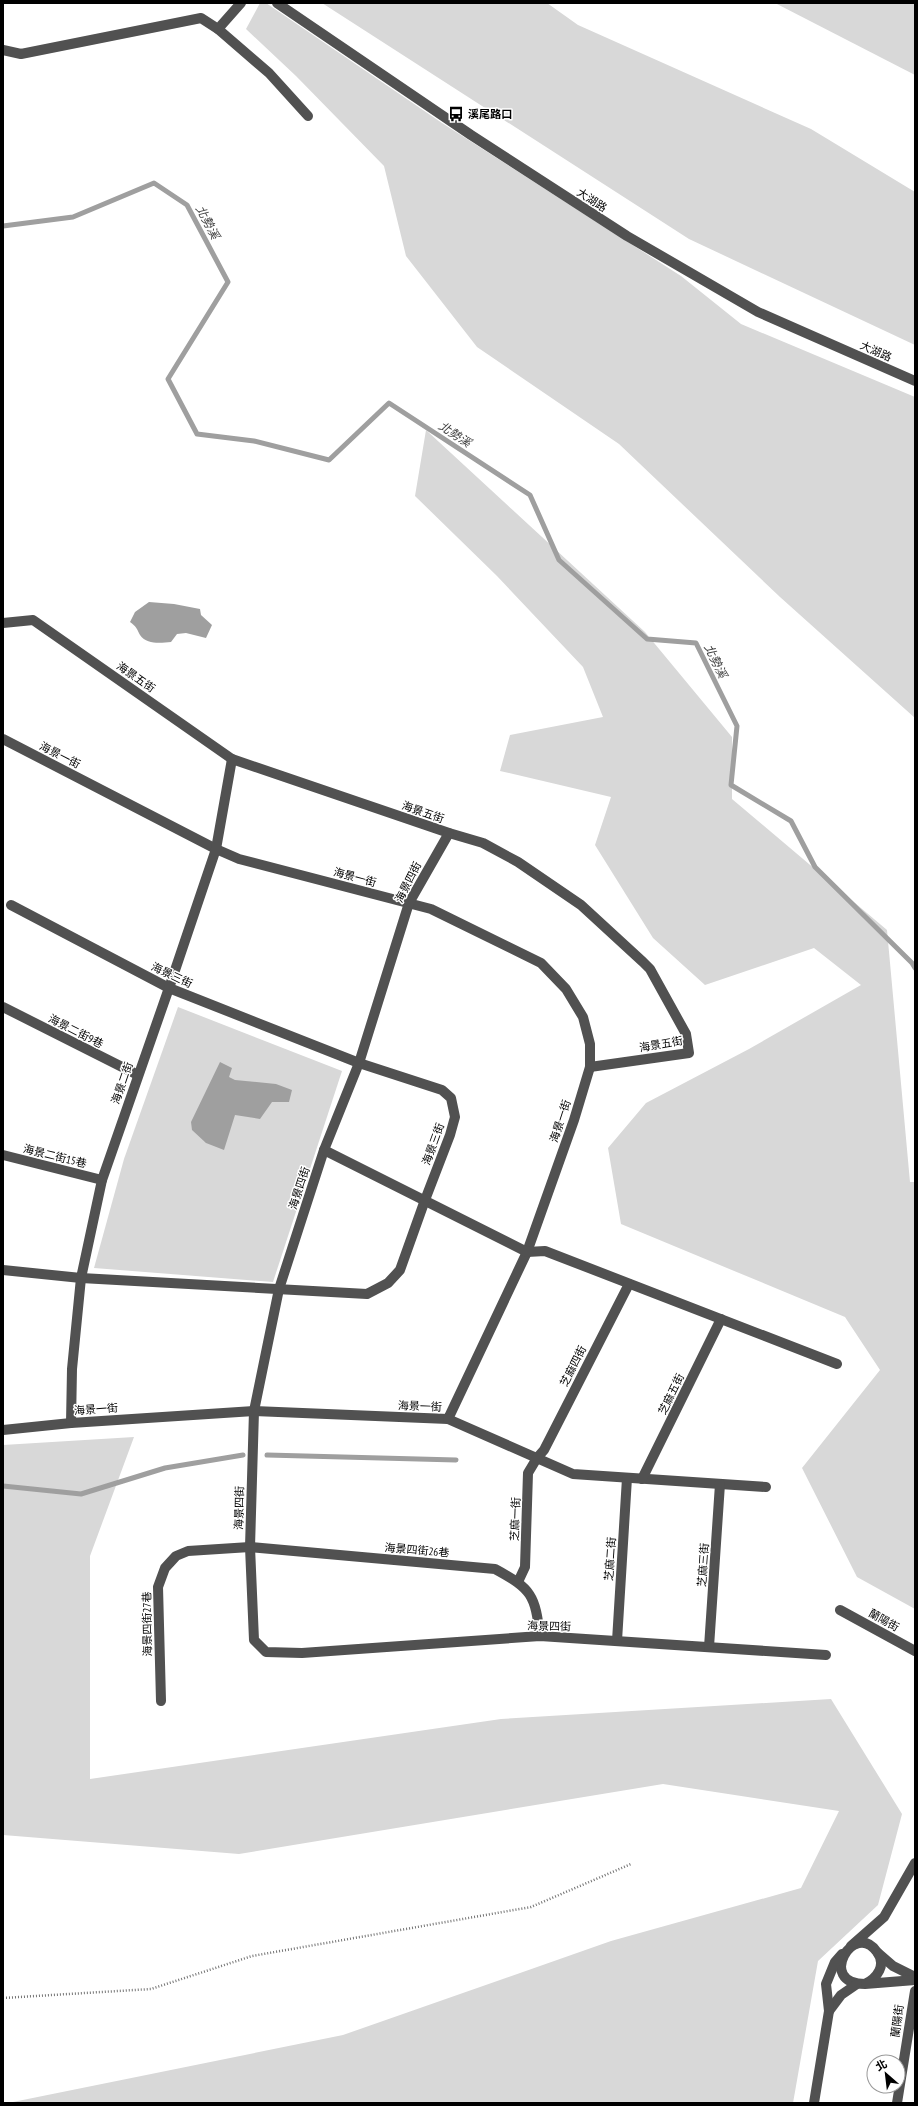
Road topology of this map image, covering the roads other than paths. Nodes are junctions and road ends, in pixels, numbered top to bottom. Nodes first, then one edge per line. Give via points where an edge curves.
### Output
1 (241, 3) edge
2 (277, 3) edge
3 (218, 28) junction
4 (3, 50) edge
5 (308, 116) dead end
6 (915, 381) edge
7 (3, 623) edge
8 (3, 739) edge
9 (232, 759) junction
10 (450, 833) junction
11 (216, 848) junction
12 (409, 903) junction
13 (11, 905) dead end
14 (169, 988) junction
15 (3, 1007) edge
16 (359, 1063) junction
17 (590, 1067) junction
18 (138, 1075) junction
19 (324, 1150) junction
20 (3, 1155) edge
21 (102, 1180) junction
22 (424, 1200) junction
23 (527, 1252) junction
24 (3, 1270) edge
25 (81, 1278) junction
26 (628, 1284) junction
27 (279, 1289) junction
28 (721, 1319) junction
29 (837, 1364) dead end
30 (254, 1411) junction
31 (448, 1419) junction
32 (71, 1423) junction
33 (3, 1430) edge
34 (537, 1458) junction
35 (627, 1478) junction
36 (642, 1479) junction
37 (720, 1484) junction
38 (766, 1487) dead end
39 (250, 1547) junction
40 (518, 1582) junction
41 (840, 1610) dead end
42 (540, 1636) junction
43 (617, 1641) junction
44 (709, 1647) junction
45 (915, 1651) edge
46 (826, 1655) dead end
47 (161, 1701) dead end
48 (915, 1863) edge
49 (847, 1950) junction
50 (878, 1952) junction
51 (915, 1979) edge
52 (861, 1984) junction
53 (915, 1991) edge
54 (829, 2011) junction
55 (814, 2103) edge
56 (898, 2103) edge

1 - 3 street
2 - 6 street, 大湖路 via 471,136 627,236 758,312
3 - 4 street via 201,18 22,54
3 - 5 street via 269,73
7 - 9 street, 海景五街 via 33,620
8 - 11 street, 海景一街
9 - 10 street, 海景五街
9 - 11 street, 海景二街
10 - 12 street, 海景四街
10 - 17 street, 海景五街 via 483,843 518,862 581,905 650,969 686,1034 689,1053
11 - 12 street, 海景一街 via 239,859
11 - 14 street, 海景二街
12 - 16 street, 海景四街
12 - 17 street, 海景一街 via 431,909 541,963 566,989 583,1017 590,1044
13 - 14 street, 海景三街
14 - 16 street, 海景三街
14 - 18 street, 海景二街
15 - 18 street, 海景二街9巷
16 - 19 street, 海景四街
16 - 22 street, 海景三街 via 442,1090 451,1098 455,1117
17 - 23 street, 海景一街
18 - 21 street, 海景二街
19 - 22 street
19 - 27 street, 海景四街
20 - 21 street, 海景二街15巷
21 - 25 street, 海景二街
22 - 23 street
22 - 27 street, 海景三街 via 400,1270 388,1283 367,1294
23 - 26 street via 545,1251
23 - 31 street, 海景一街
24 - 25 street, 海景三街
25 - 27 street, 海景三街
25 - 32 street, 海景二街 via 72,1369
26 - 28 street
26 - 34 street, 芝麻四街 via 544,1450
27 - 30 street, 海景四街
28 - 29 street
28 - 36 street, 芝麻五街
30 - 31 street, 海景一街
30 - 32 street, 海景一街
30 - 39 street, 海景四街
31 - 34 street
32 - 33 street, 海景一街
34 - 35 street via 573,1474
34 - 40 street, 芝麻一街 via 528,1473 525,1567
35 - 36 street
35 - 43 street, 芝麻二街
36 - 37 street
37 - 38 street
37 - 44 street, 芝麻三街
39 - 40 street, 海景四街26巷 via 495,1569
39 - 42 street, 海景四街 via 254,1640 266,1652 302,1653
39 - 47 street, 海景四街27巷 via 188,1550 176,1556 165,1568 158,1587
40 - 42 street, 海景四街26巷 via 531,1595
41 - 45 street, 蘭陽街
42 - 43 street, 海景四街
43 - 44 street, 海景四街
44 - 46 street, 海景四街
48 - 49 street via 884,1917
49 - 50 street via 857,1944 865,1944
49 - 52 street via 841,1968 850,1981
49 - 54 street via 835,1962 826,1984
50 - 51 street via 893,1966
50 - 52 street via 881,1968 878,1975
51 - 52 street
52 - 54 street via 841,1995
53 - 56 street, 蘭陽街
54 - 55 street

